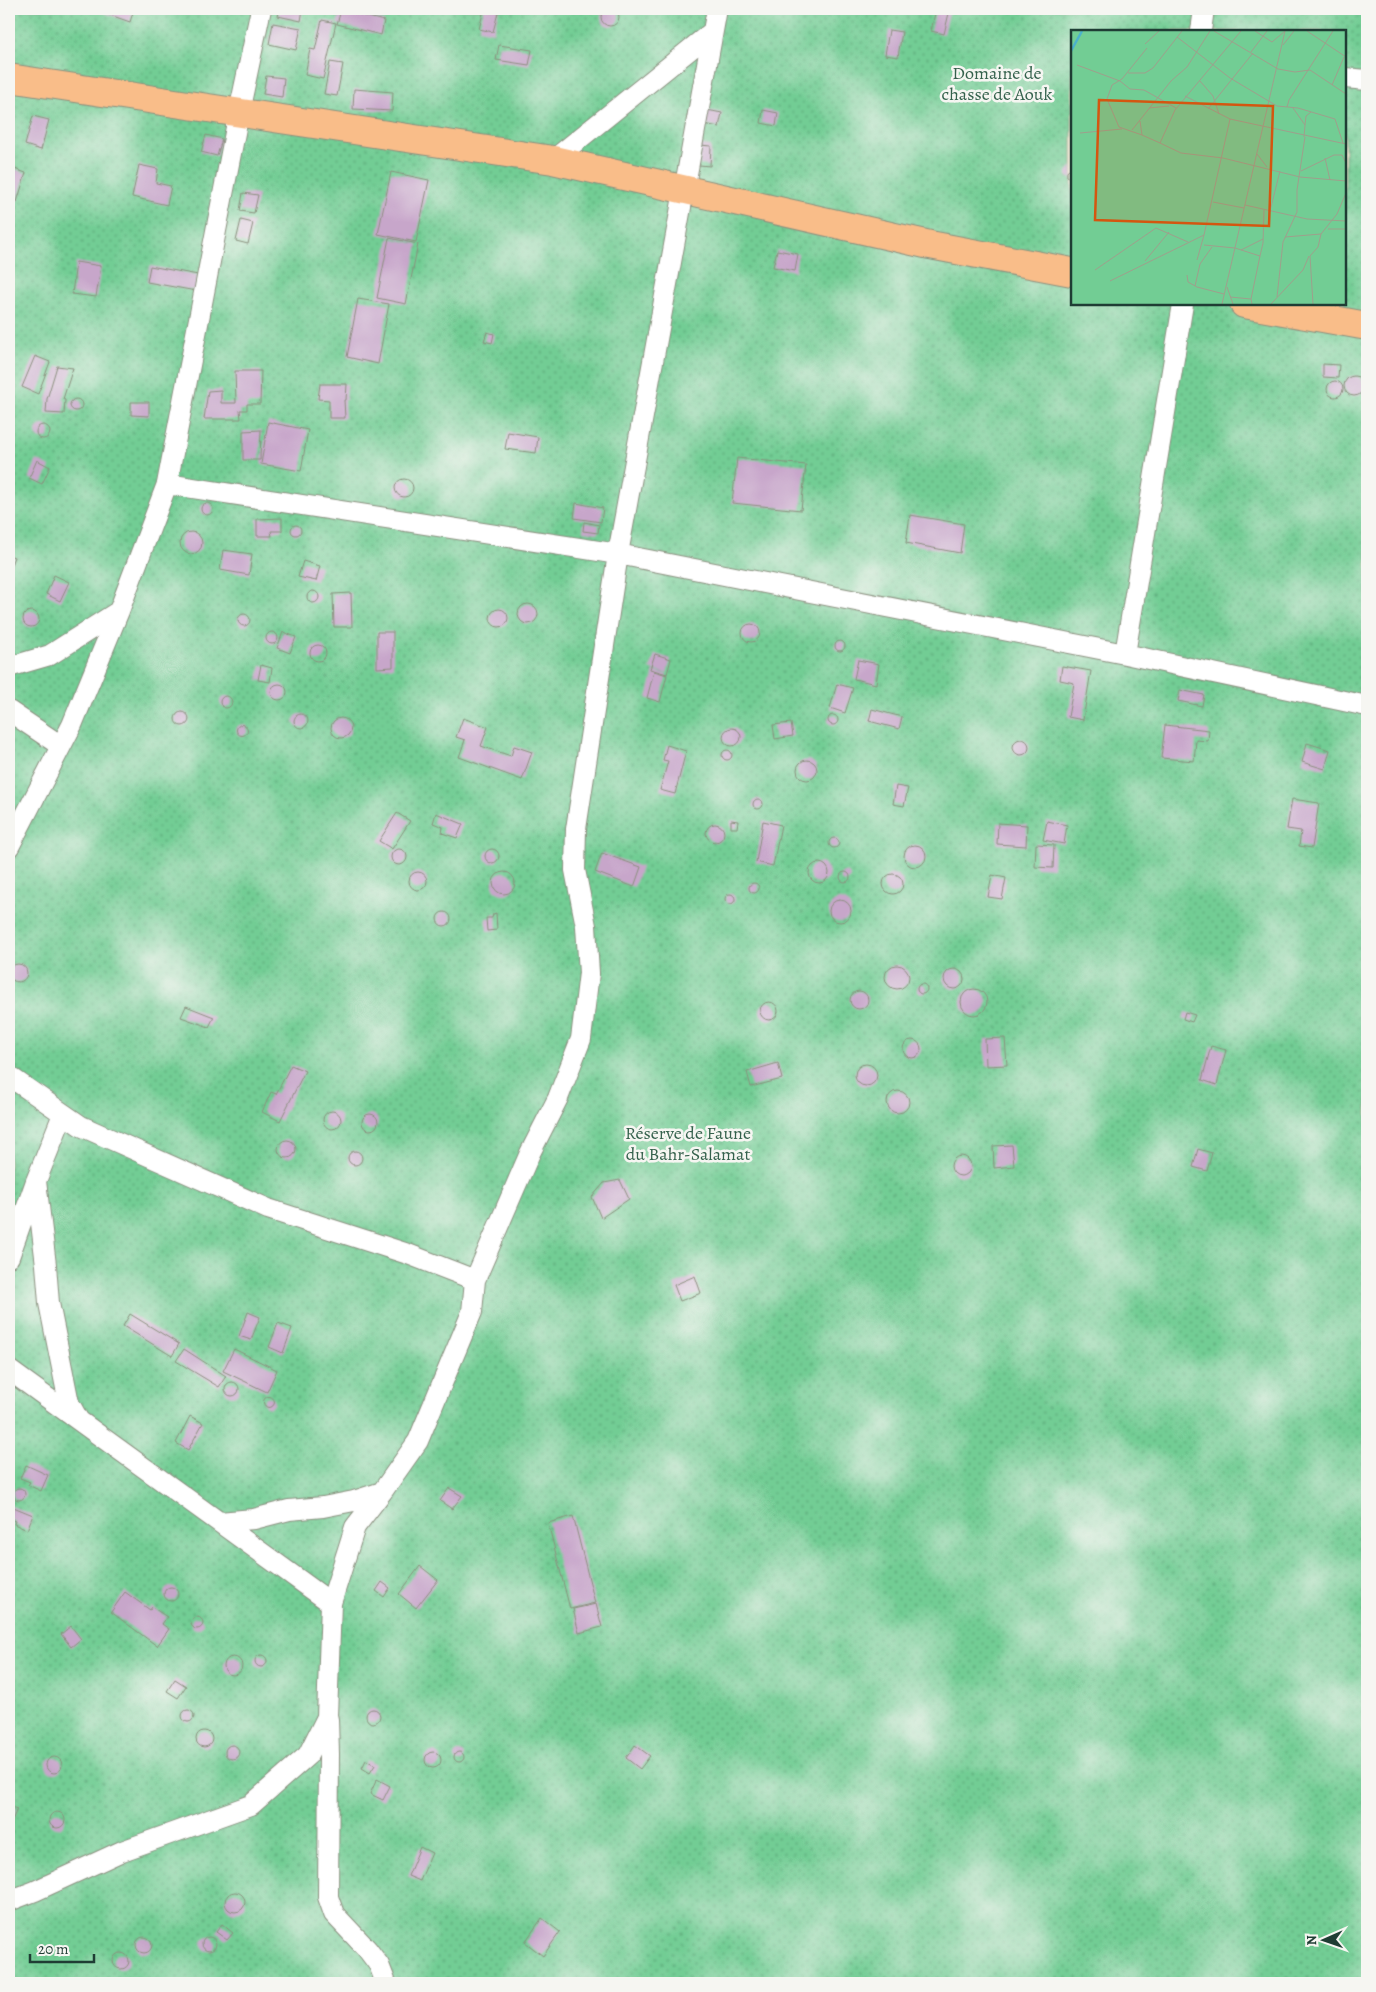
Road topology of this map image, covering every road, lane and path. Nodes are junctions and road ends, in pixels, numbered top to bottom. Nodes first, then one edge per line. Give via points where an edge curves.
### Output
1 (261, 9) edge
2 (718, 9) edge
3 (1204, 9) edge
4 (1201, 30) edge
5 (713, 31) junction
6 (9, 78) edge
7 (1346, 78) edge
8 (1367, 80) edge
9 (238, 112) junction
10 (553, 160) junction
11 (685, 191) junction
12 (1071, 272) edge
13 (1183, 305) edge
14 (1250, 305) edge
15 (1367, 326) edge
16 (167, 484) junction
17 (618, 554) junction
18 (119, 611) junction
19 (1125, 654) junction
20 (9, 667) edge
21 (1367, 706) edge
22 (9, 711) edge
23 (61, 746) junction
24 (9, 847) edge
25 (9, 1076) edge
26 (63, 1114) junction
27 (36, 1180) junction
28 (9, 1257) edge
29 (475, 1280) junction
30 (9, 1370) edge
31 (78, 1420) junction
32 (382, 1492) junction
33 (219, 1522) junction
34 (331, 1603) junction
35 (328, 1717) junction
36 (9, 1901) edge
37 (386, 1983) edge

1 - 9 street
2 - 5 street
3 - 4 street
5 - 10 street
5 - 11 street
6 - 9 main road
7 - 8 street
9 - 10 main road
9 - 16 street
10 - 11 main road
11 - 12 main road via 930,245
11 - 17 street
13 - 19 street
14 - 15 main road
16 - 17 street
16 - 18 street
17 - 19 street
17 - 29 street via 576,829 575,870 586,926 589,973 581,1039 558,1098 530,1153
18 - 20 street via 50,655
18 - 23 street
19 - 21 street
22 - 23 street
23 - 24 street
25 - 26 street
26 - 27 street
26 - 29 street via 82,1126 268,1209 408,1254
27 - 28 street
27 - 31 street via 48,1303 69,1403
29 - 32 street via 472,1312 418,1441
30 - 31 street
31 - 33 street
32 - 33 street via 354,1502
32 - 34 street via 355,1527
33 - 34 street
34 - 35 street
35 - 36 street via 308,1755 251,1805 122,1850
35 - 37 street via 328,1896 334,1914 367,1949 379,1965

